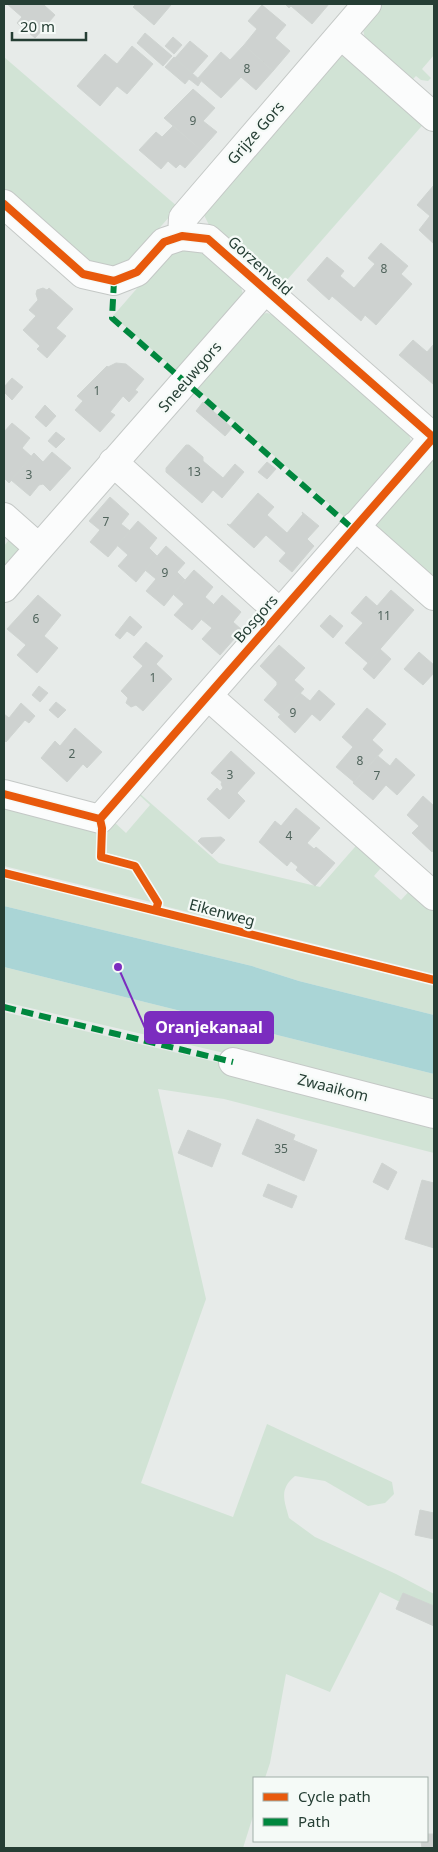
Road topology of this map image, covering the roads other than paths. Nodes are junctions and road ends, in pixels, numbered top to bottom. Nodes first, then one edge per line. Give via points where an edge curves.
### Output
1 (367, 4) edge
2 (341, 35) junction
3 (431, 108) edge
4 (4, 204) edge
5 (182, 236) junction
6 (265, 290) junction
7 (434, 437) edge
8 (113, 462) junction
9 (4, 517) edge
10 (356, 526) junction
11 (39, 548) junction
12 (4, 588) edge
13 (434, 596) edge
14 (280, 613) junction
15 (208, 696) junction
16 (4, 794) edge
17 (434, 896) edge
18 (233, 1062) dead end
19 (434, 1114) edge

1 - 2 street, Grijze Gors
2 - 3 street
2 - 5 street, Grijze Gors via 183,218
4 - 5 street via 83,274 114,282 137,272 164,242
5 - 6 street, Gorzenveld via 208,239
6 - 7 street, Gorzenveld
6 - 8 street, Sneeuwgors
7 - 10 street, Bosgors
8 - 11 street, Sneeuwgors
8 - 14 street
9 - 11 street
10 - 13 street
10 - 14 street, Bosgors
11 - 12 street, Sneeuwgors
14 - 15 street, Bosgors
15 - 16 street, Bosgors via 100,820
15 - 17 street
18 - 19 street, Zwaaikom

